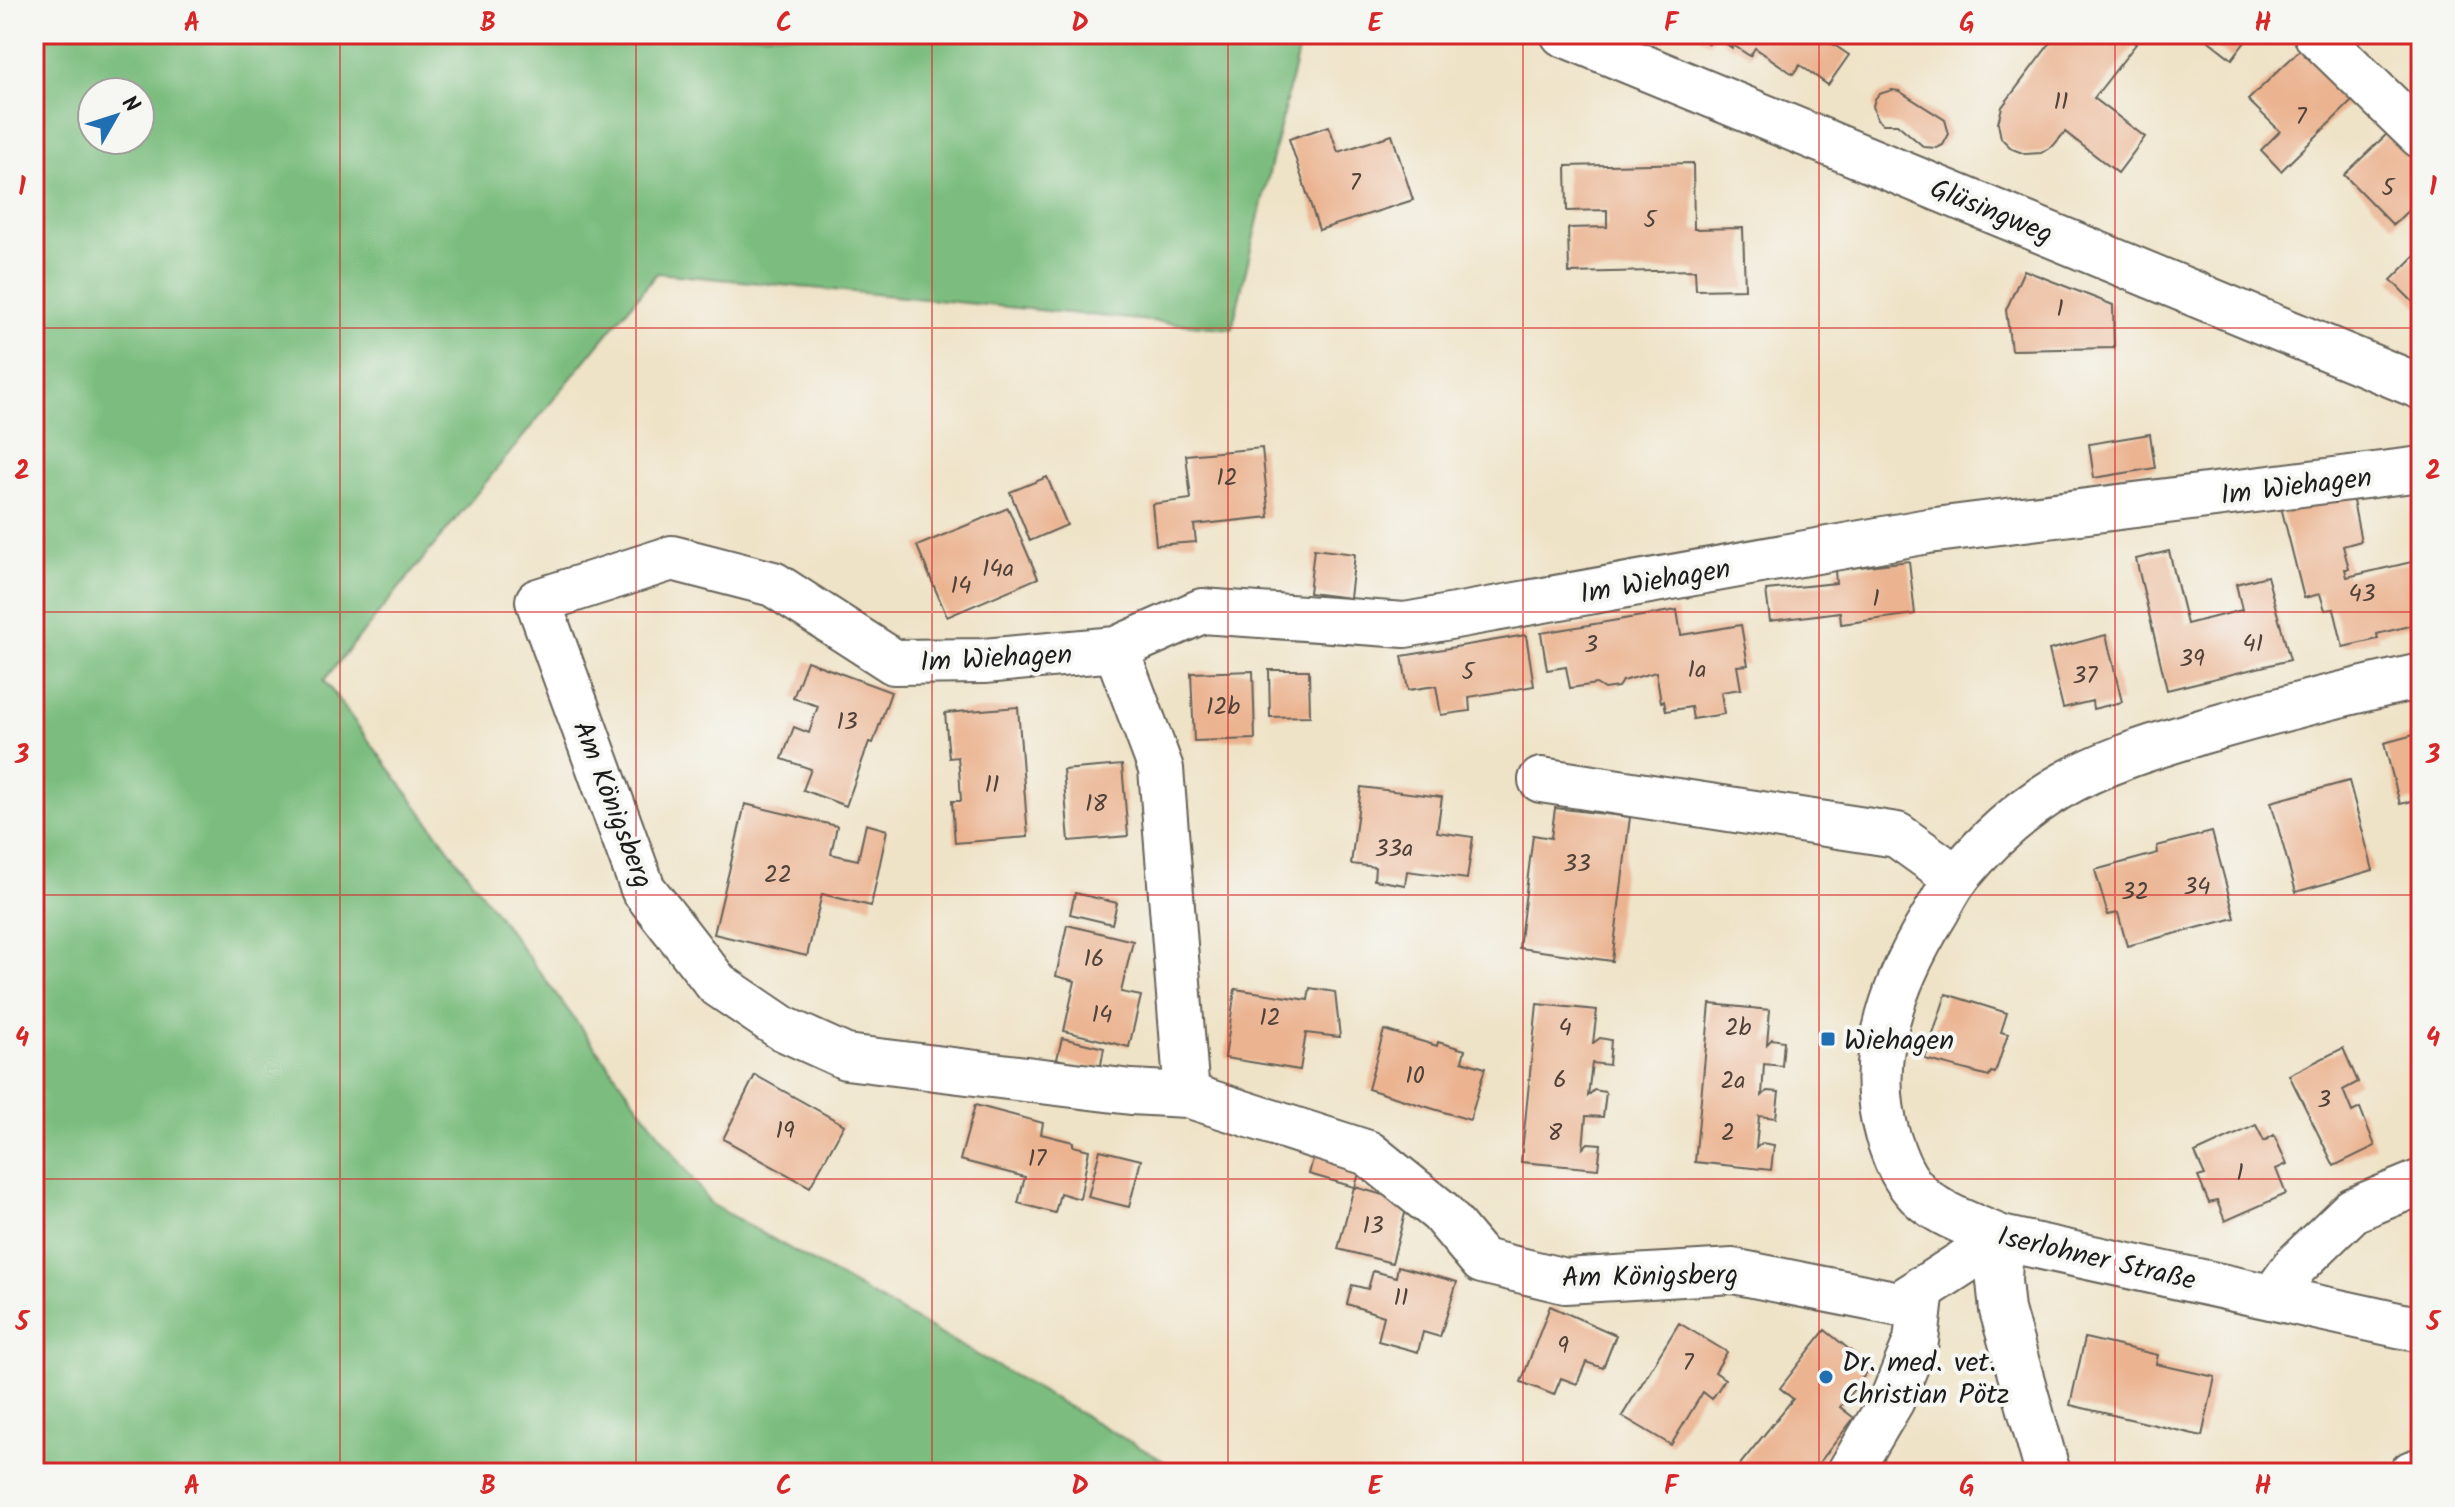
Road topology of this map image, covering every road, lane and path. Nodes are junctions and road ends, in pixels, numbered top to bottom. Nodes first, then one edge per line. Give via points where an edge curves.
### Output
1 (1563, 34) edge
2 (2316, 34) edge
3 (2421, 136) edge
4 (2421, 387) edge
5 (2421, 469) edge
6 (1116, 649) junction
7 (894, 662) joint
8 (2421, 676) edge
9 (1541, 780) dead end
10 (1957, 878) junction
11 (1187, 1095) junction
12 (2421, 1182) edge
13 (2001, 1238) junction
14 (1922, 1288) junction
15 (2273, 1297) junction
16 (2421, 1330) edge
17 (2421, 1470) edge
18 (1849, 1473) edge
19 (2048, 1473) edge
20 (2412, 1473) edge

1 - 4 street, Glüsingweg
2 - 3 street
5 - 6 street, Im Wiehagen via 1928,531 1405,625 1202,611
6 - 7 street, Im Wiehagen via 984,661
6 - 11 street via 1161,769
7 - 11 street, Am Königsberg via 773,584 672,558 538,601 643,889 717,984 782,1028 846,1057
8 - 10 street, Iserlohner Straße via 2265,714 2107,764 2019,814
9 - 10 street via 1897,835
10 - 13 street, Iserlohner Straße via 1898,986 1880,1044 1879,1108 1893,1153 1913,1189 1943,1213
11 - 14 street, Am Königsberg via 1368,1153 1441,1212 1482,1261 1565,1281 1733,1271 1899,1304
12 - 15 street via 2353,1210 2296,1265
13 - 14 street, Am Königsberg
13 - 15 street, Iserlohner Straße
13 - 19 street via 2002,1310
14 - 18 street via 1916,1341 1892,1400
15 - 16 street, Iserlohner Straße
17 - 20 street

